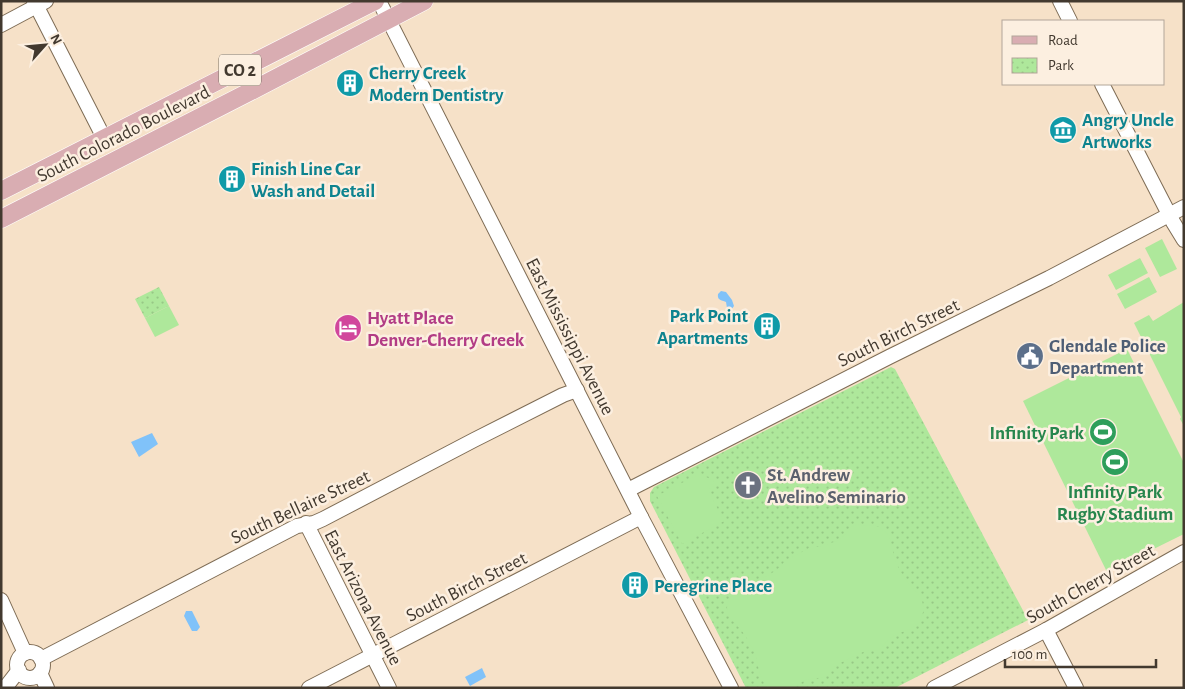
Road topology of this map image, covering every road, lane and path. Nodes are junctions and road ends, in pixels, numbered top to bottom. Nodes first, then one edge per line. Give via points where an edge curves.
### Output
1 (375, 1) edge
2 (379, 1) edge
3 (424, 1) edge
4 (1060, 1) edge
5 (39, 3) edge
6 (389, 20) junction
7 (1070, 20) edge
8 (1, 25) edge
9 (1103, 85) edge
10 (104, 138) junction
11 (1, 191) edge
12 (1184, 207) edge
13 (1168, 214) junction
14 (1, 219) edge
15 (1184, 240) edge
16 (577, 390) junction
17 (628, 490) junction
18 (641, 517) junction
19 (306, 524) junction
20 (1184, 552) edge
21 (1, 600) edge
22 (1046, 630) junction
23 (373, 655) junction
24 (32, 670) junction
25 (5, 688) edge
26 (15, 688) edge
27 (47, 688) edge
28 (309, 688) edge
29 (389, 688) edge
30 (731, 688) edge
31 (934, 688) edge
32 (1076, 688) edge

1 - 10 main road, South Colorado Boulevard / CO 2
2 - 6 street, East Mississippi Avenue
3 - 6 main road, South Colorado Boulevard / CO 2
4 - 7 street
5 - 8 street
5 - 10 street
6 - 14 main road, South Colorado Boulevard / CO 2
6 - 16 street, East Mississippi Avenue
9 - 13 street
10 - 11 main road, South Colorado Boulevard / CO 2
12 - 13 street, South Birch Street
13 - 15 street
13 - 17 street, South Birch Street via 1075,265
16 - 17 street, East Mississippi Avenue
16 - 19 street, South Bellaire Street via 324,519
17 - 18 street, East Mississippi Avenue
18 - 23 street, South Birch Street
18 - 30 street, East Mississippi Avenue
19 - 23 street, East Arizona Avenue
19 - 24 street, South Bellaire Street
20 - 22 street, South Cherry Street
21 - 24 street via 25,653 36,654
22 - 31 street, South Cherry Street
22 - 32 street
23 - 28 street, South Birch Street
23 - 29 street, East Arizona Avenue
24 - 25 street, South Bellaire Street
24 - 26 street, South Bellaire Street
24 - 27 street

